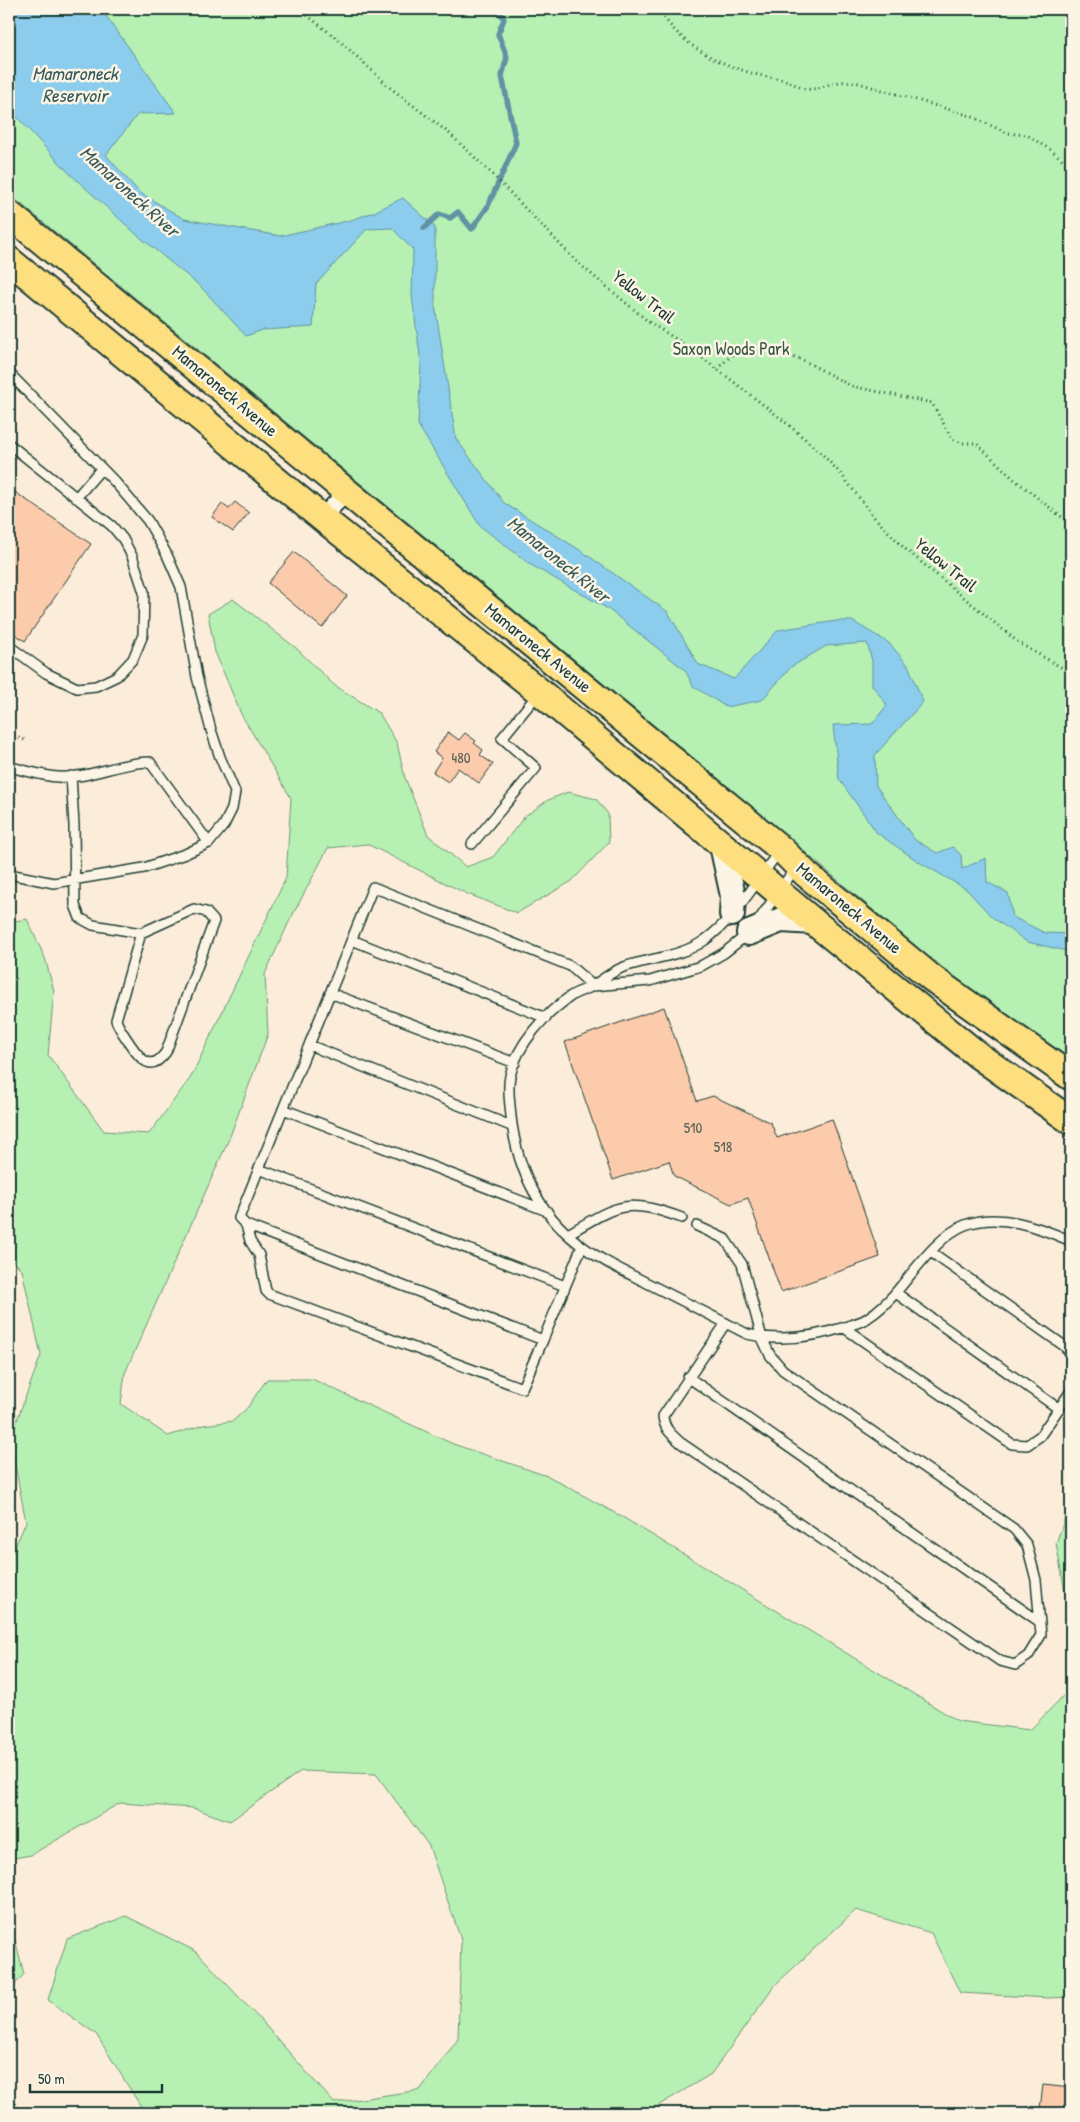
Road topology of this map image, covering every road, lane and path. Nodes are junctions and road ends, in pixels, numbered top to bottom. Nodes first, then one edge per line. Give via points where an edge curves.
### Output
1 (299, 9) edge
2 (659, 9) edge
3 (1071, 167) edge
4 (9, 214) edge
5 (9, 260) edge
6 (717, 369) junction
7 (12, 376) edge
8 (9, 389) edge
9 (10, 446) edge
10 (100, 469) junction
11 (347, 491) junction
12 (76, 498) junction
13 (322, 518) junction
14 (1071, 522) edge
15 (9, 646) edge
16 (1071, 673) edge
17 (11, 680) dead end
18 (9, 688) edge
19 (540, 692) junction
20 (9, 735) edge
21 (25, 740) dead end
22 (9, 767) edge
23 (71, 776) junction
24 (209, 843) junction
25 (472, 844) dead end
26 (722, 845) junction
27 (789, 857) junction
28 (9, 874) edge
29 (75, 880) junction
30 (769, 884) junction
31 (732, 914) junction
32 (814, 922) junction
33 (141, 932) junction
34 (749, 933) junction
35 (352, 940) junction
36 (593, 986) junction
37 (330, 993) junction
38 (546, 1018) junction
39 (309, 1045) junction
40 (515, 1063) junction
41 (1071, 1077) edge
42 (283, 1109) junction
43 (1071, 1121) edge
44 (511, 1126) junction
45 (259, 1169) junction
46 (547, 1211) junction
47 (682, 1218) dead end
48 (246, 1225) junction
49 (697, 1226) dead end
50 (568, 1234) junction
51 (1071, 1241) edge
52 (582, 1246) junction
53 (931, 1252) junction
54 (565, 1286) junction
55 (896, 1293) junction
56 (726, 1323) junction
57 (843, 1327) junction
58 (762, 1338) junction
59 (543, 1340) junction
60 (1071, 1353) edge
61 (688, 1377) junction
62 (1071, 1391) edge
63 (1059, 1409) junction
64 (1040, 1622) junction

1 - 6 path, Yellow Trail via 450,134 578,263 649,322
2 - 3 path via 682,37 709,57 733,68 786,80 804,89 818,89 836,82 855,82 971,116 1007,133 1027,135
4 - 11 main road, Mamaroneck Avenue
5 - 13 main road, Mamaroneck Avenue
6 - 14 path via 733,354 746,348 802,359 851,386 932,403 952,439 976,443 1014,479
6 - 16 path, Yellow Trail via 821,453 904,548 1019,643
7 - 8 lane
7 - 10 lane
9 - 12 lane
10 - 12 lane
10 - 24 lane via 116,482 148,521 181,587 197,677 220,758 235,792 228,817
11 - 13 street
11 - 27 main road, Mamaroneck Avenue
12 - 15 lane via 112,526 132,556 144,592 143,635 133,659 117,676 96,686 78,688 46,673
13 - 19 main road, Mamaroneck Avenue
17 - 18 path
19 - 25 lane via 502,738 536,768
19 - 26 main road, Mamaroneck Avenue
20 - 21 path
22 - 23 lane via 59,777
23 - 24 lane via 134,762 150,762
23 - 29 lane
24 - 29 lane via 144,868
26 - 30 main road, Mamaroneck Avenue
26 - 31 main road via 733,896
27 - 30 lane
27 - 30 lane
27 - 41 main road, Mamaroneck Avenue via 933,978
28 - 29 lane via 54,883
29 - 33 lane via 75,905 80,918 93,925
30 - 31 lane
30 - 32 main road, Mamaroneck Avenue
30 - 34 lane
31 - 36 lane via 706,940 690,949 624,966
32 - 34 main road via 781,920
32 - 43 main road, Mamaroneck Avenue via 979,1056
33 - 33 lane via 194,910 206,912 214,921 166,1052 160,1060 151,1063 141,1060 116,1020
34 - 36 lane via 701,966 650,981
35 - 36 lane via 373,887 570,966
35 - 37 lane
35 - 38 lane
36 - 38 lane via 572,995
37 - 39 lane
37 - 40 lane
38 - 40 lane via 530,1034
39 - 42 lane
39 - 44 lane
40 - 44 lane via 510,1076
42 - 45 lane
42 - 46 lane
44 - 46 lane via 525,1176
45 - 48 lane via 239,1218
45 - 54 lane
46 - 50 lane
47 - 50 lane via 655,1208 632,1205 608,1210
48 - 59 lane
48 - 59 lane via 250,1241 259,1255 269,1294 522,1388
49 - 58 lane via 725,1238 742,1264
50 - 52 lane
51 - 53 lane via 1021,1223 986,1220 954,1230
52 - 54 lane
52 - 56 lane via 608,1263
53 - 55 lane
53 - 60 lane
54 - 59 lane
55 - 57 lane via 865,1320
55 - 63 lane
56 - 58 lane
56 - 61 lane
57 - 58 lane via 825,1334
57 - 63 lane via 1012,1444 1027,1445 1040,1436
58 - 64 lane via 770,1355 783,1370 1014,1529 1027,1545 1036,1580
61 - 64 lane
61 - 64 lane via 663,1416 664,1426 681,1443 1000,1661 1015,1665 1028,1656 1040,1634
62 - 63 lane

